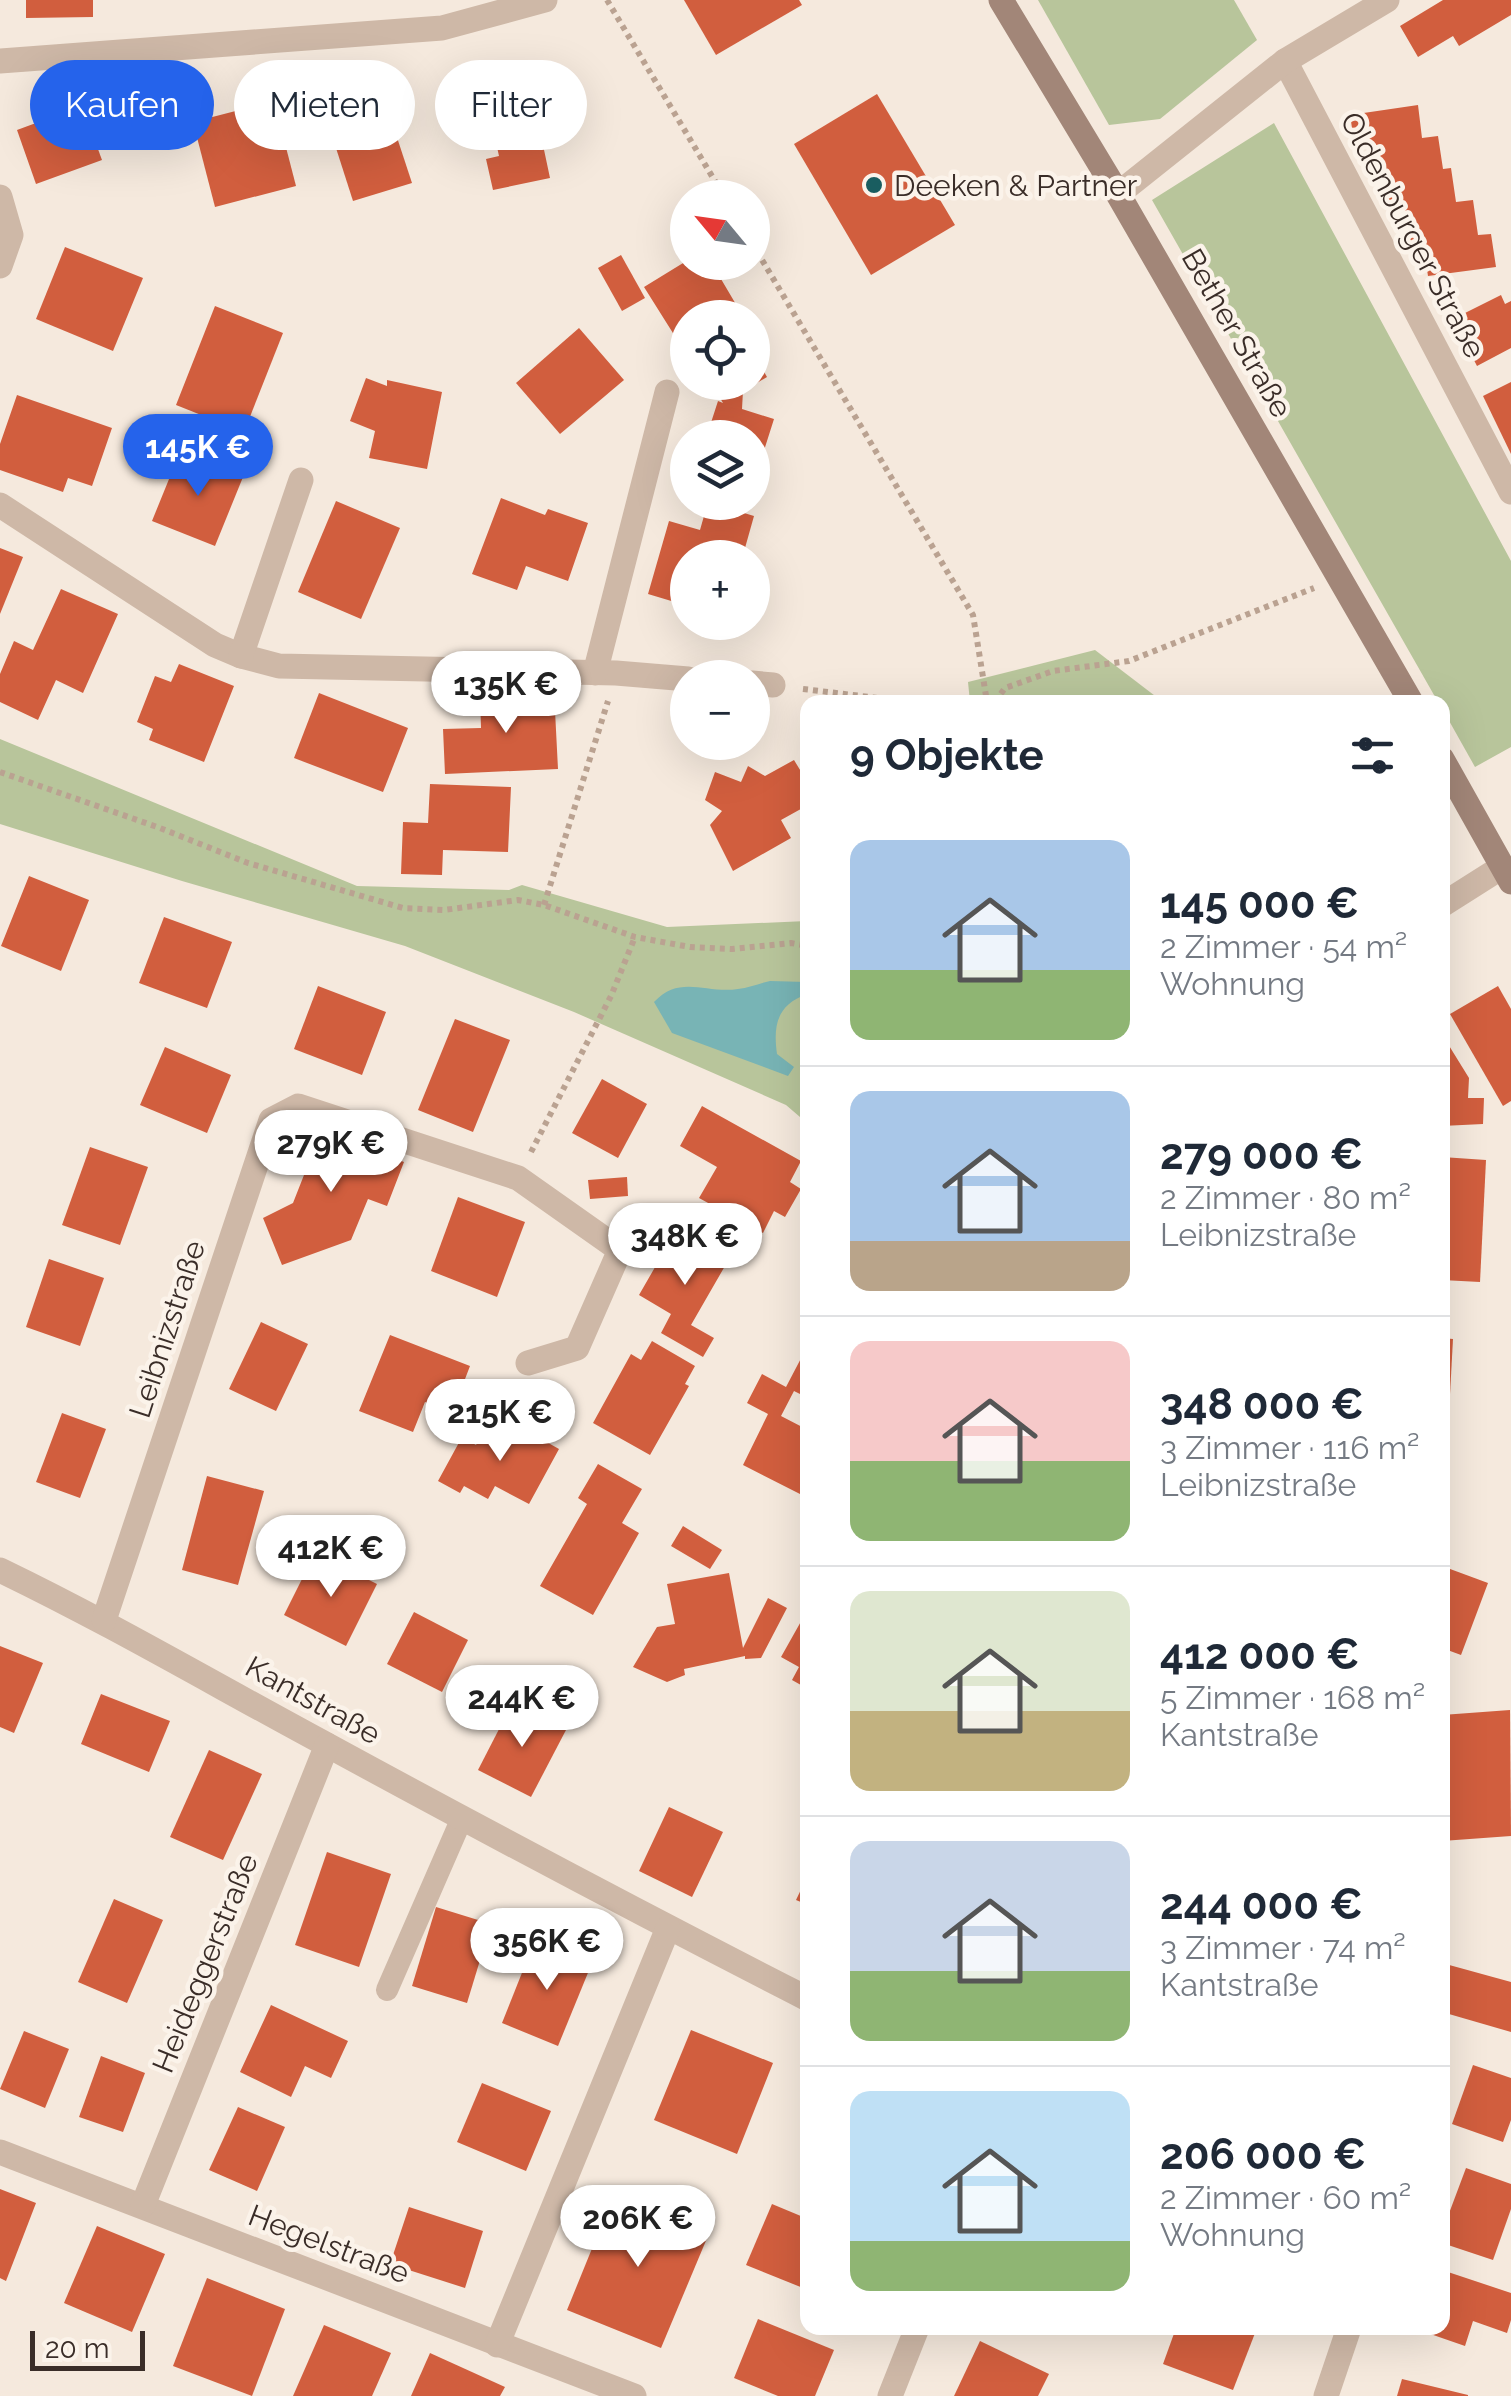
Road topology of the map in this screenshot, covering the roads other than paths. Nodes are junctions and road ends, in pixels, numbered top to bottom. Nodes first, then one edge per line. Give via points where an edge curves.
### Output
1 (545, 0) edge
2 (1001, 0) edge
3 (1387, 0) edge
4 (0, 61) edge
5 (1286, 62) junction
6 (1118, 194) junction
7 (0, 197) edge
8 (0, 266) edge
9 (667, 392) dead end
10 (301, 480) dead end
11 (1511, 492) edge
12 (0, 505) edge
13 (241, 656) junction
14 (606, 673) junction
15 (670, 678) edge
16 (1407, 695) edge
17 (1450, 773) edge
18 (1507, 874) edge
19 (1450, 901) edge
20 (528, 1362) dead end
21 (0, 1570) edge
22 (104, 1620) junction
23 (327, 1745) junction
24 (462, 1818) junction
25 (668, 1928) junction
26 (387, 1990) dead end
27 (800, 1994) edge
28 (0, 2152) edge
29 (143, 2206) junction
30 (914, 2335) edge
31 (1346, 2335) edge
32 (498, 2345) junction
33 (634, 2396) edge
34 (890, 2396) edge
35 (1326, 2396) edge

1 - 4 street via 442,28
2 - 6 street, Bether Straße
3 - 5 street
5 - 6 street
5 - 11 street, Oldenburger Straße
6 - 16 street, Bether Straße
7 - 8 street via 10,235
9 - 14 street
10 - 13 street
12 - 13 street
13 - 14 street via 279,666
14 - 15 street
17 - 18 street
18 - 19 street
20 - 22 street, Leibnizstraße via 577,1348 620,1250 518,1178 298,1106 271,1120
21 - 22 street, Kantstraße
22 - 23 street, Kantstraße
23 - 24 street, Kantstraße
23 - 29 street, Heideggerstraße
24 - 25 street, Kantstraße
24 - 26 lane
25 - 27 street, Kantstraße
25 - 32 street
28 - 29 street, Hegelstraße
29 - 32 street, Hegelstraße
30 - 34 street
31 - 35 street
32 - 33 street, Hegelstraße

